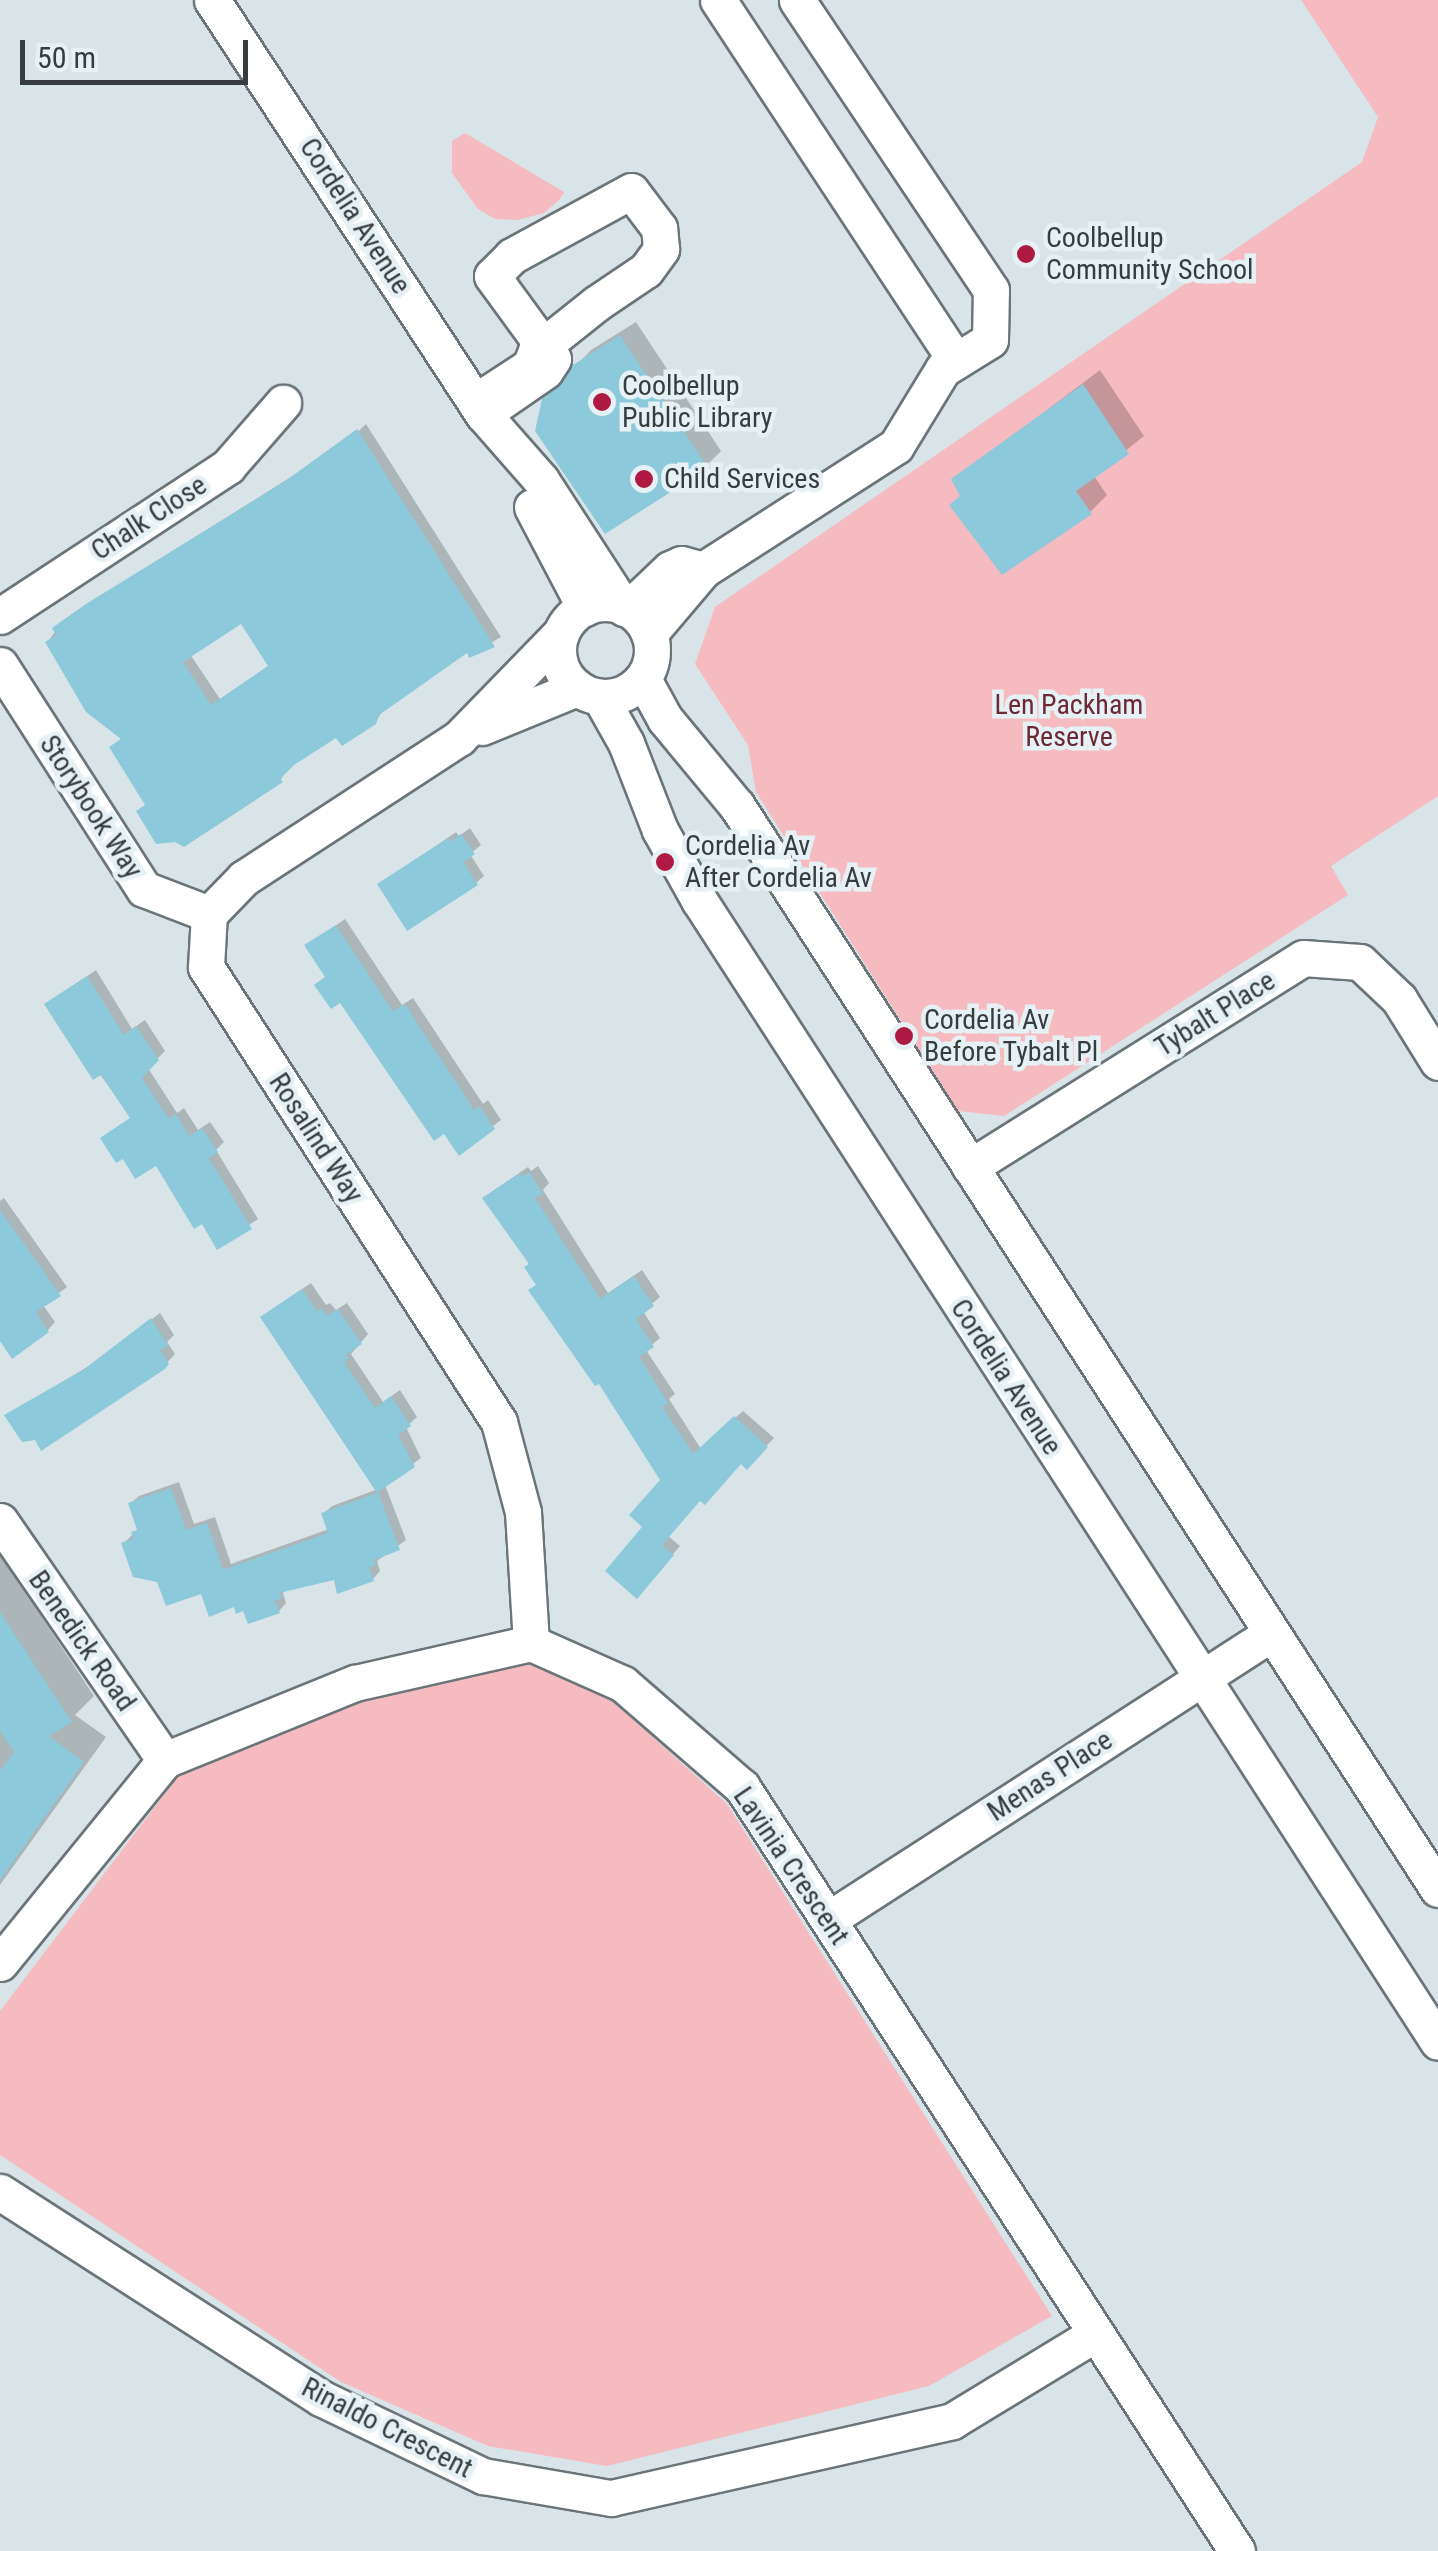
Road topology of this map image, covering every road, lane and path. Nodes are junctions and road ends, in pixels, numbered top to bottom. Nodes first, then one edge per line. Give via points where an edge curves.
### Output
1 (212, 0) edge
2 (718, 0) edge
3 (796, 0) edge
4 (543, 346) junction
5 (956, 361) junction
6 (283, 404) dead end
7 (485, 417) junction
8 (0, 616) edge
9 (634, 617) junction
10 (573, 620) junction
11 (0, 666) edge
12 (643, 679) junction
13 (588, 693) junction
14 (459, 738) junction
15 (209, 914) junction
16 (1438, 1062) edge
17 (970, 1167) junction
18 (0, 1522) edge
19 (1272, 1632) junction
20 (532, 1642) junction
21 (1201, 1678) junction
22 (165, 1760) junction
23 (1438, 1889) edge
24 (829, 1919) junction
25 (0, 1962) edge
26 (1395, 1977) junction
27 (1438, 1990) edge
28 (1438, 2042) edge
29 (0, 2192) edge
30 (1095, 2334) junction
31 (1237, 2551) edge

1 - 7 street, Cordelia Avenue
2 - 5 street
3 - 5 street via 991,290 990,340
4 - 4 street via 646,270 661,249 658,228 630,191 512,256 492,276
4 - 7 street
5 - 9 street via 943,369 896,446 702,570 682,564 670,569
6 - 8 street, Chalk Close via 228,466
7 - 9 street via 541,480
7 - 10 street via 550,535
9 - 10 street via 599,604
9 - 12 street via 652,652
10 - 13 street via 560,664
10 - 14 street
11 - 15 street, Storybook Way via 144,889
12 - 13 street via 624,694
12 - 17 street via 665,719 737,806
13 - 14 street
13 - 21 street, Cordelia Avenue via 626,743 660,830 699,900
14 - 15 street via 244,878
15 - 20 street, Rosalind Way via 206,968 499,1422 523,1512
16 - 17 street, Tybalt Place via 1399,999 1360,962 1303,958
17 - 19 street
18 - 22 street, Benedick Road
19 - 21 street, Menas Place
19 - 23 street
20 - 22 street via 354,1683
20 - 24 street, Lavinia Crescent via 623,1684 742,1786
21 - 24 street, Menas Place
21 - 26 street, Cordelia Avenue
22 - 25 street
24 - 30 street, Lavinia Crescent
26 - 27 street
26 - 28 street, Cordelia Avenue
29 - 30 street, Rinaldo Crescent via 321,2398 483,2476 611,2498 952,2420
30 - 31 street, Lavinia Crescent

